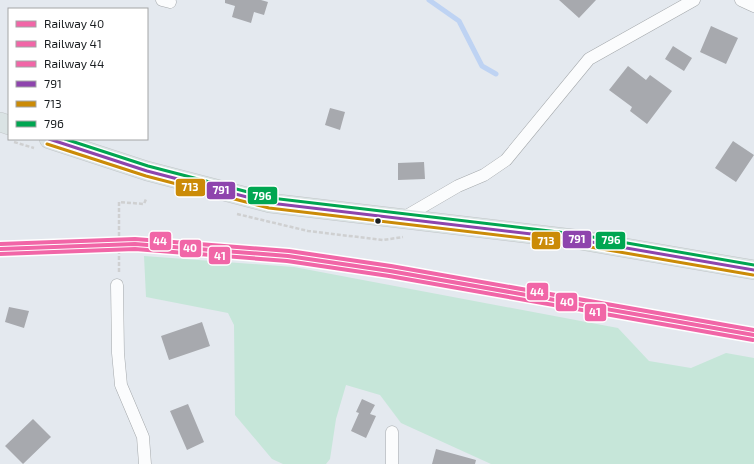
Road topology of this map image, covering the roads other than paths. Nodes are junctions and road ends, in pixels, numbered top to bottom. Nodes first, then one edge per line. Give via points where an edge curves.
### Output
1 (694, 0) edge
2 (741, 0) edge
3 (754, 6) edge
4 (52, 140) edge
5 (403, 218) junction
6 (754, 270) edge
7 (117, 285) road end
8 (392, 432) dead end
9 (145, 464) edge
10 (392, 464) edge

1 - 5 street via 589,59 541,121 506,160 484,175 458,186
2 - 3 street
4 - 5 main road via 147,172 270,202
5 - 6 main road via 574,240
7 - 9 street via 121,385 142,437
8 - 10 street

